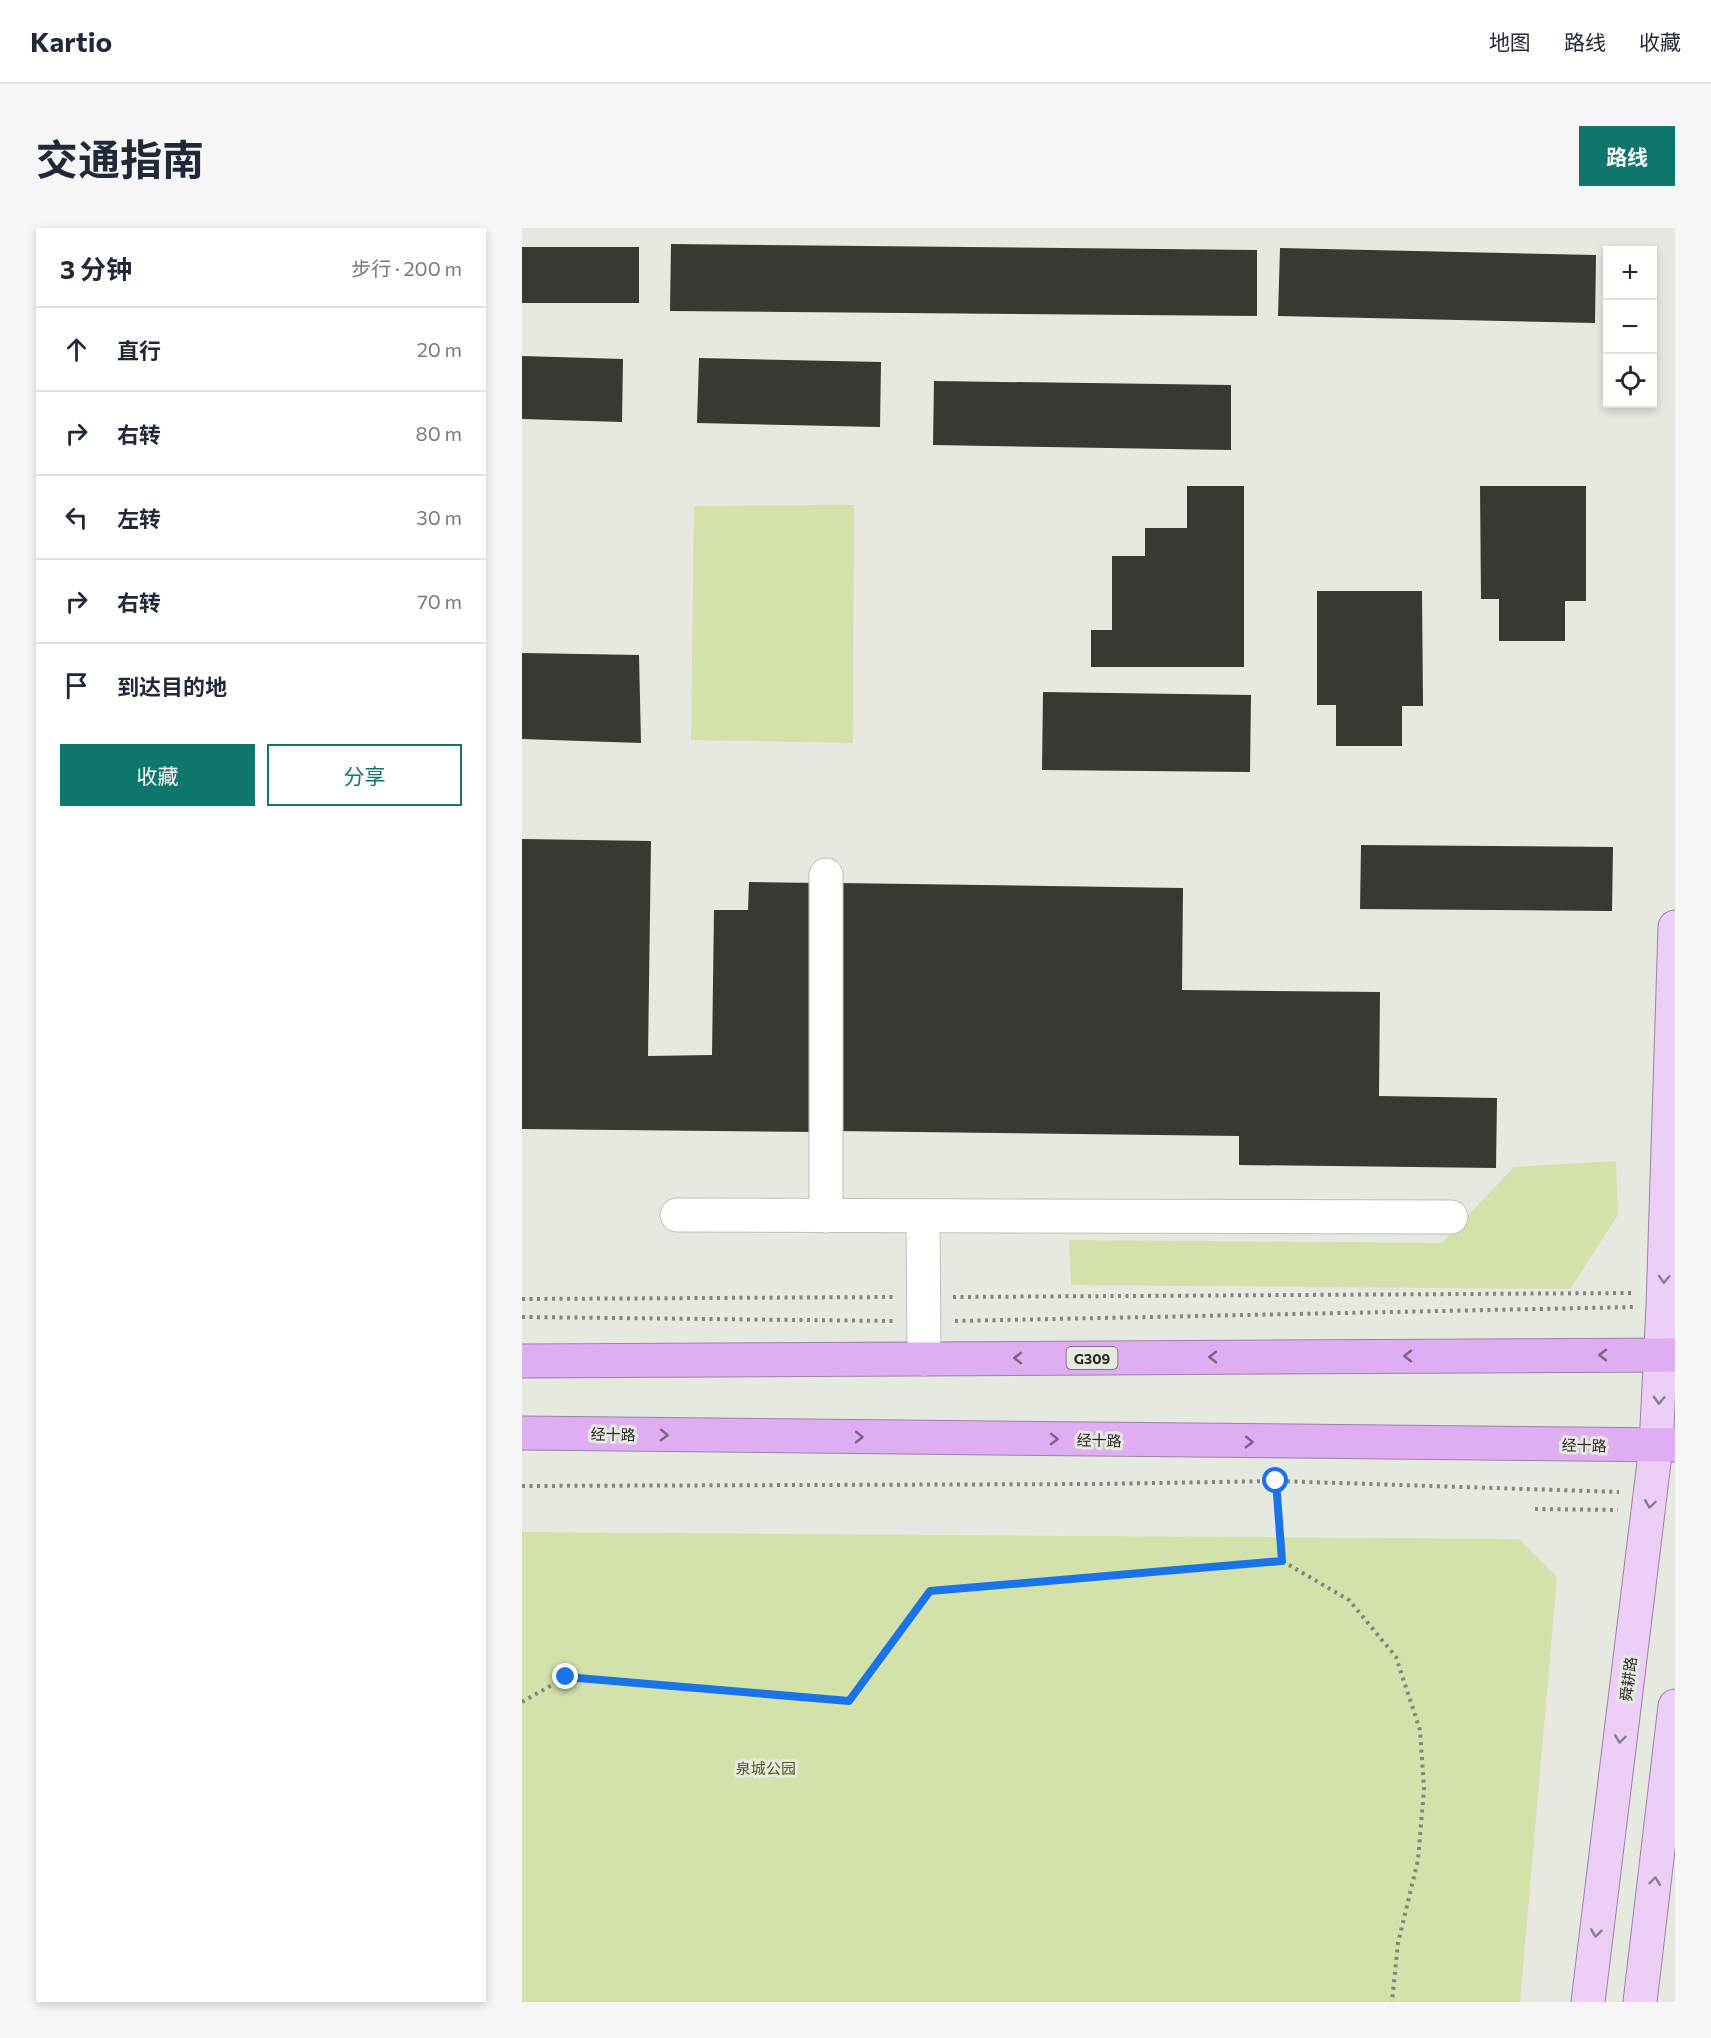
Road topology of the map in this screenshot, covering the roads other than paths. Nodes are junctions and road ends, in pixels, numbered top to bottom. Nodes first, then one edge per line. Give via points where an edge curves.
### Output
1 (826, 876) dead end
2 (1675, 927) edge
3 (676, 1215) dead end
4 (826, 1216) junction
5 (923, 1216) junction
6 (1451, 1217) dead end
7 (1668, 1355) edge
8 (924, 1359) junction
9 (522, 1361) edge
10 (522, 1434) edge
11 (1666, 1445) edge
12 (1675, 1706) edge
13 (1588, 2002) edge
14 (1640, 2002) edge

1 - 4 lane
2 -> 7 main road, 舜耕路 via 1663,1300
3 - 4 lane
4 - 5 lane
5 - 6 lane
5 - 8 lane
7 -> 8 highway, G309
7 -> 11 main road, 舜耕路
8 - 9 highway, G309
10 -> 11 highway, 经十路
11 -> 13 main road, 舜耕路 via 1650,1501
14 -> 12 main road

